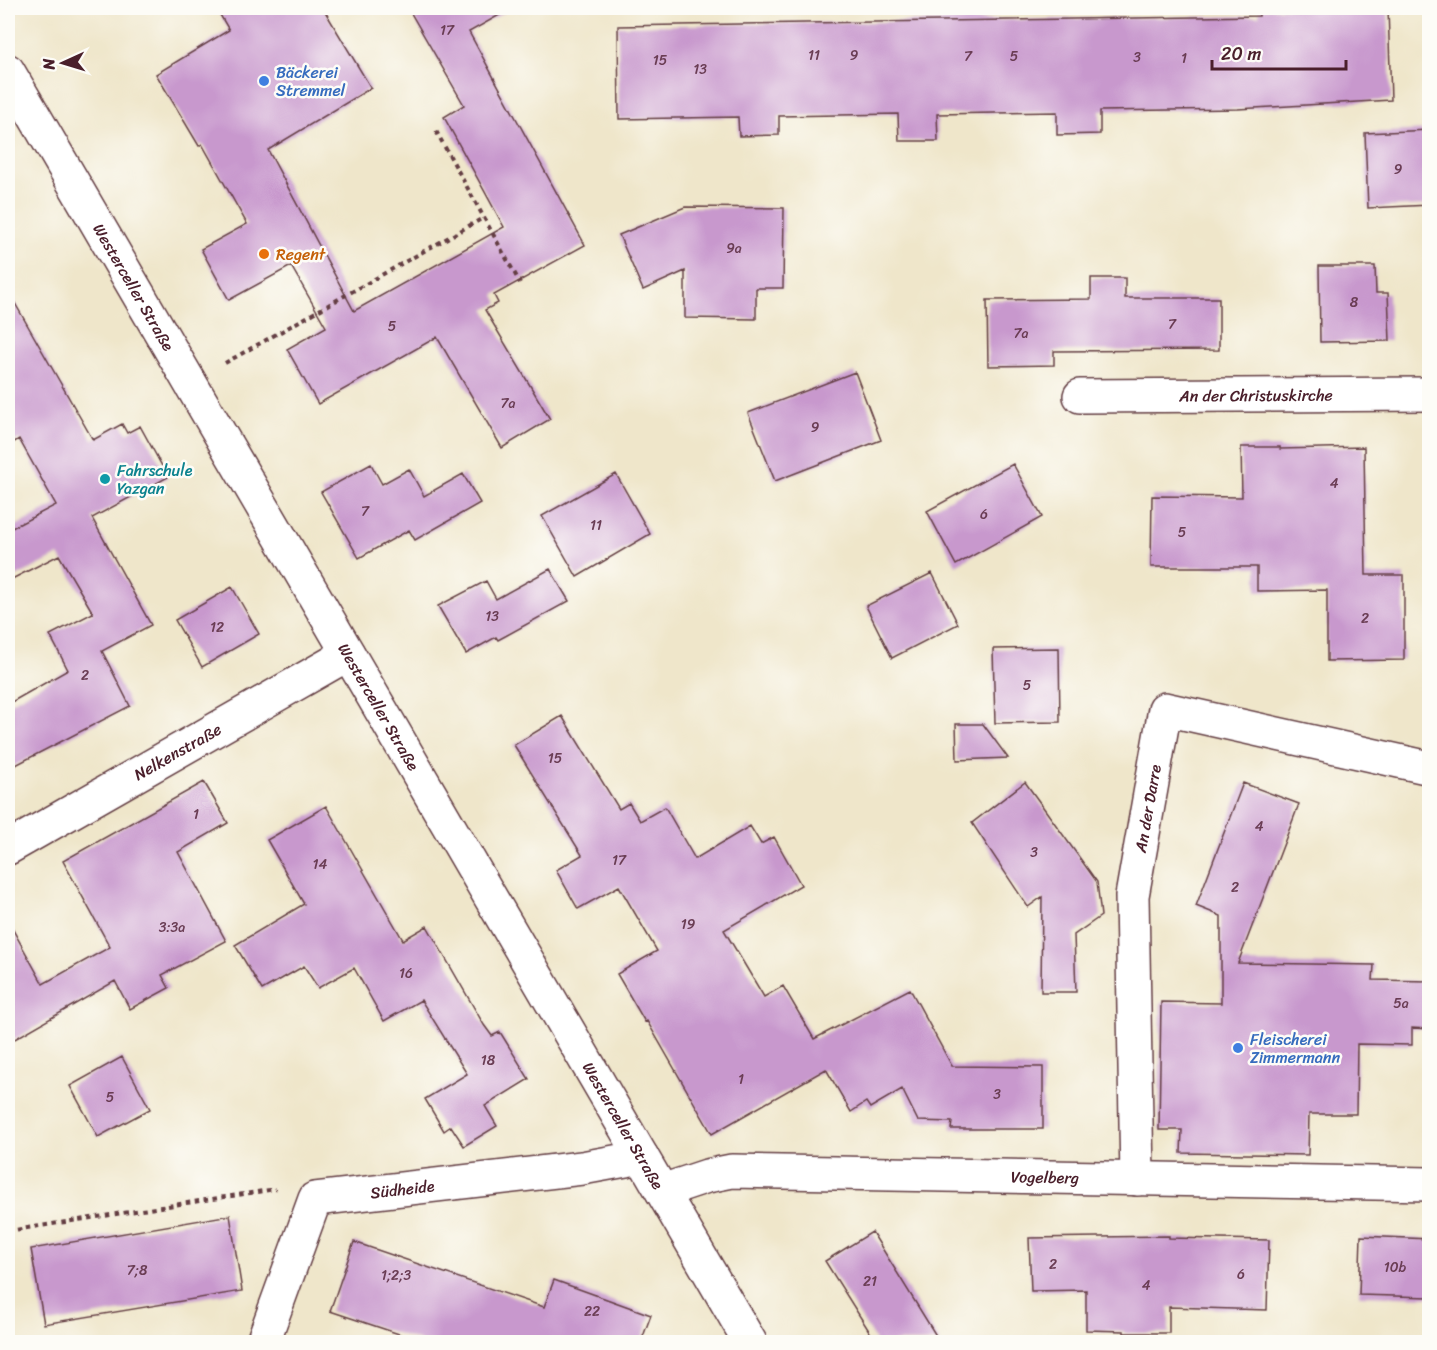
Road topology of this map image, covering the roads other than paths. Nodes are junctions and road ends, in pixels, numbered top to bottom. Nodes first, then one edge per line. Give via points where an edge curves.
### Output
1 (8, 70) edge
2 (1430, 394) edge
3 (1080, 396) dead end
4 (348, 654) junction
5 (1430, 768) edge
6 (8, 848) edge
7 (642, 1157) junction
8 (1137, 1179) junction
9 (1430, 1184) edge
10 (662, 1191) junction
11 (263, 1342) edge
12 (750, 1342) edge

1 - 4 street, Westerceller Straße
2 - 3 street, An der Christuskirche
4 - 6 street, Nelkenstraße
4 - 7 street, Westerceller Straße
5 - 8 street, An der Darre via 1165,709 1132,896
7 - 10 street, Westerceller Straße
7 - 11 street, Südheide via 582,1168 315,1199
8 - 9 street, Vogelberg
8 - 10 street, Vogelberg via 732,1172
10 - 12 street, Westerceller Straße

